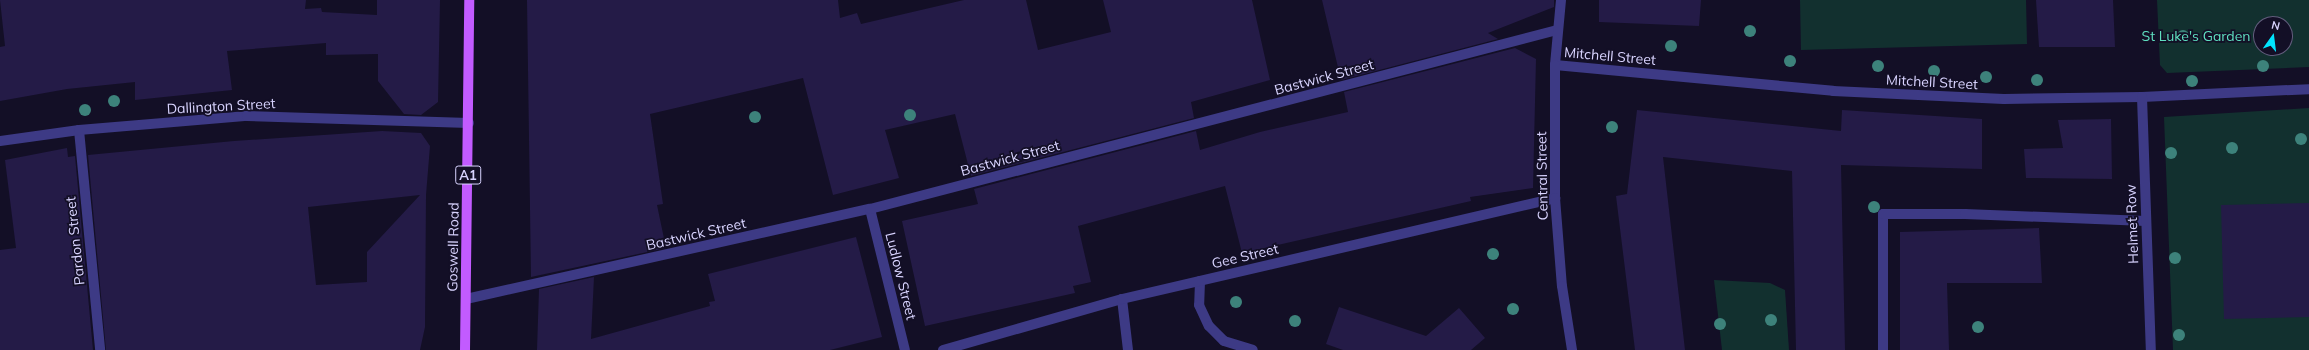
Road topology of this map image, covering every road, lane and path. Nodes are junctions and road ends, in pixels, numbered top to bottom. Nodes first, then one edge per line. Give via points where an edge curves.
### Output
1 (469, 0) edge
2 (1561, 0) edge
3 (1557, 30) junction
4 (1555, 65) junction
5 (2309, 89) edge
6 (2142, 97) junction
7 (469, 123) junction
8 (78, 130) junction
9 (0, 141) edge
10 (1555, 198) junction
11 (870, 209) junction
12 (2146, 221) junction
13 (1200, 281) junction
14 (466, 299) junction
15 (1122, 299) junction
16 (100, 350) edge
17 (465, 350) edge
18 (905, 350) edge
19 (943, 350) edge
20 (1128, 350) edge
21 (1253, 350) edge
22 (1572, 350) edge
23 (1883, 350) edge
24 (2151, 350) edge

1 - 7 main road, Goswell Road / A1
2 - 3 street, Central Street
3 - 4 street, Central Street
3 - 11 street, Bastwick Street
4 - 6 street, Mitchell Street via 1833,91 2004,99
4 - 10 street, Central Street
5 - 6 street, Mitchell Street
6 - 12 street, Helmet Row
7 - 8 street, Dallington Street via 247,116
7 - 14 main road, Goswell Road / A1
8 - 9 street, Dallington Street
8 - 16 street, Pardon Street
10 - 13 street, Gee Street
10 - 22 street, Central Street via 1562,286
11 - 14 street, Bastwick Street
11 - 18 street, Ludlow Street
12 - 23 street via 1965,214 1883,214
12 - 24 street, Helmet Row
13 - 15 street, Gee Street
13 - 21 street via 1199,305 1209,326 1224,341
14 - 17 main road, Goswell Road / A1
15 - 19 street, Gee Street
15 - 20 street

